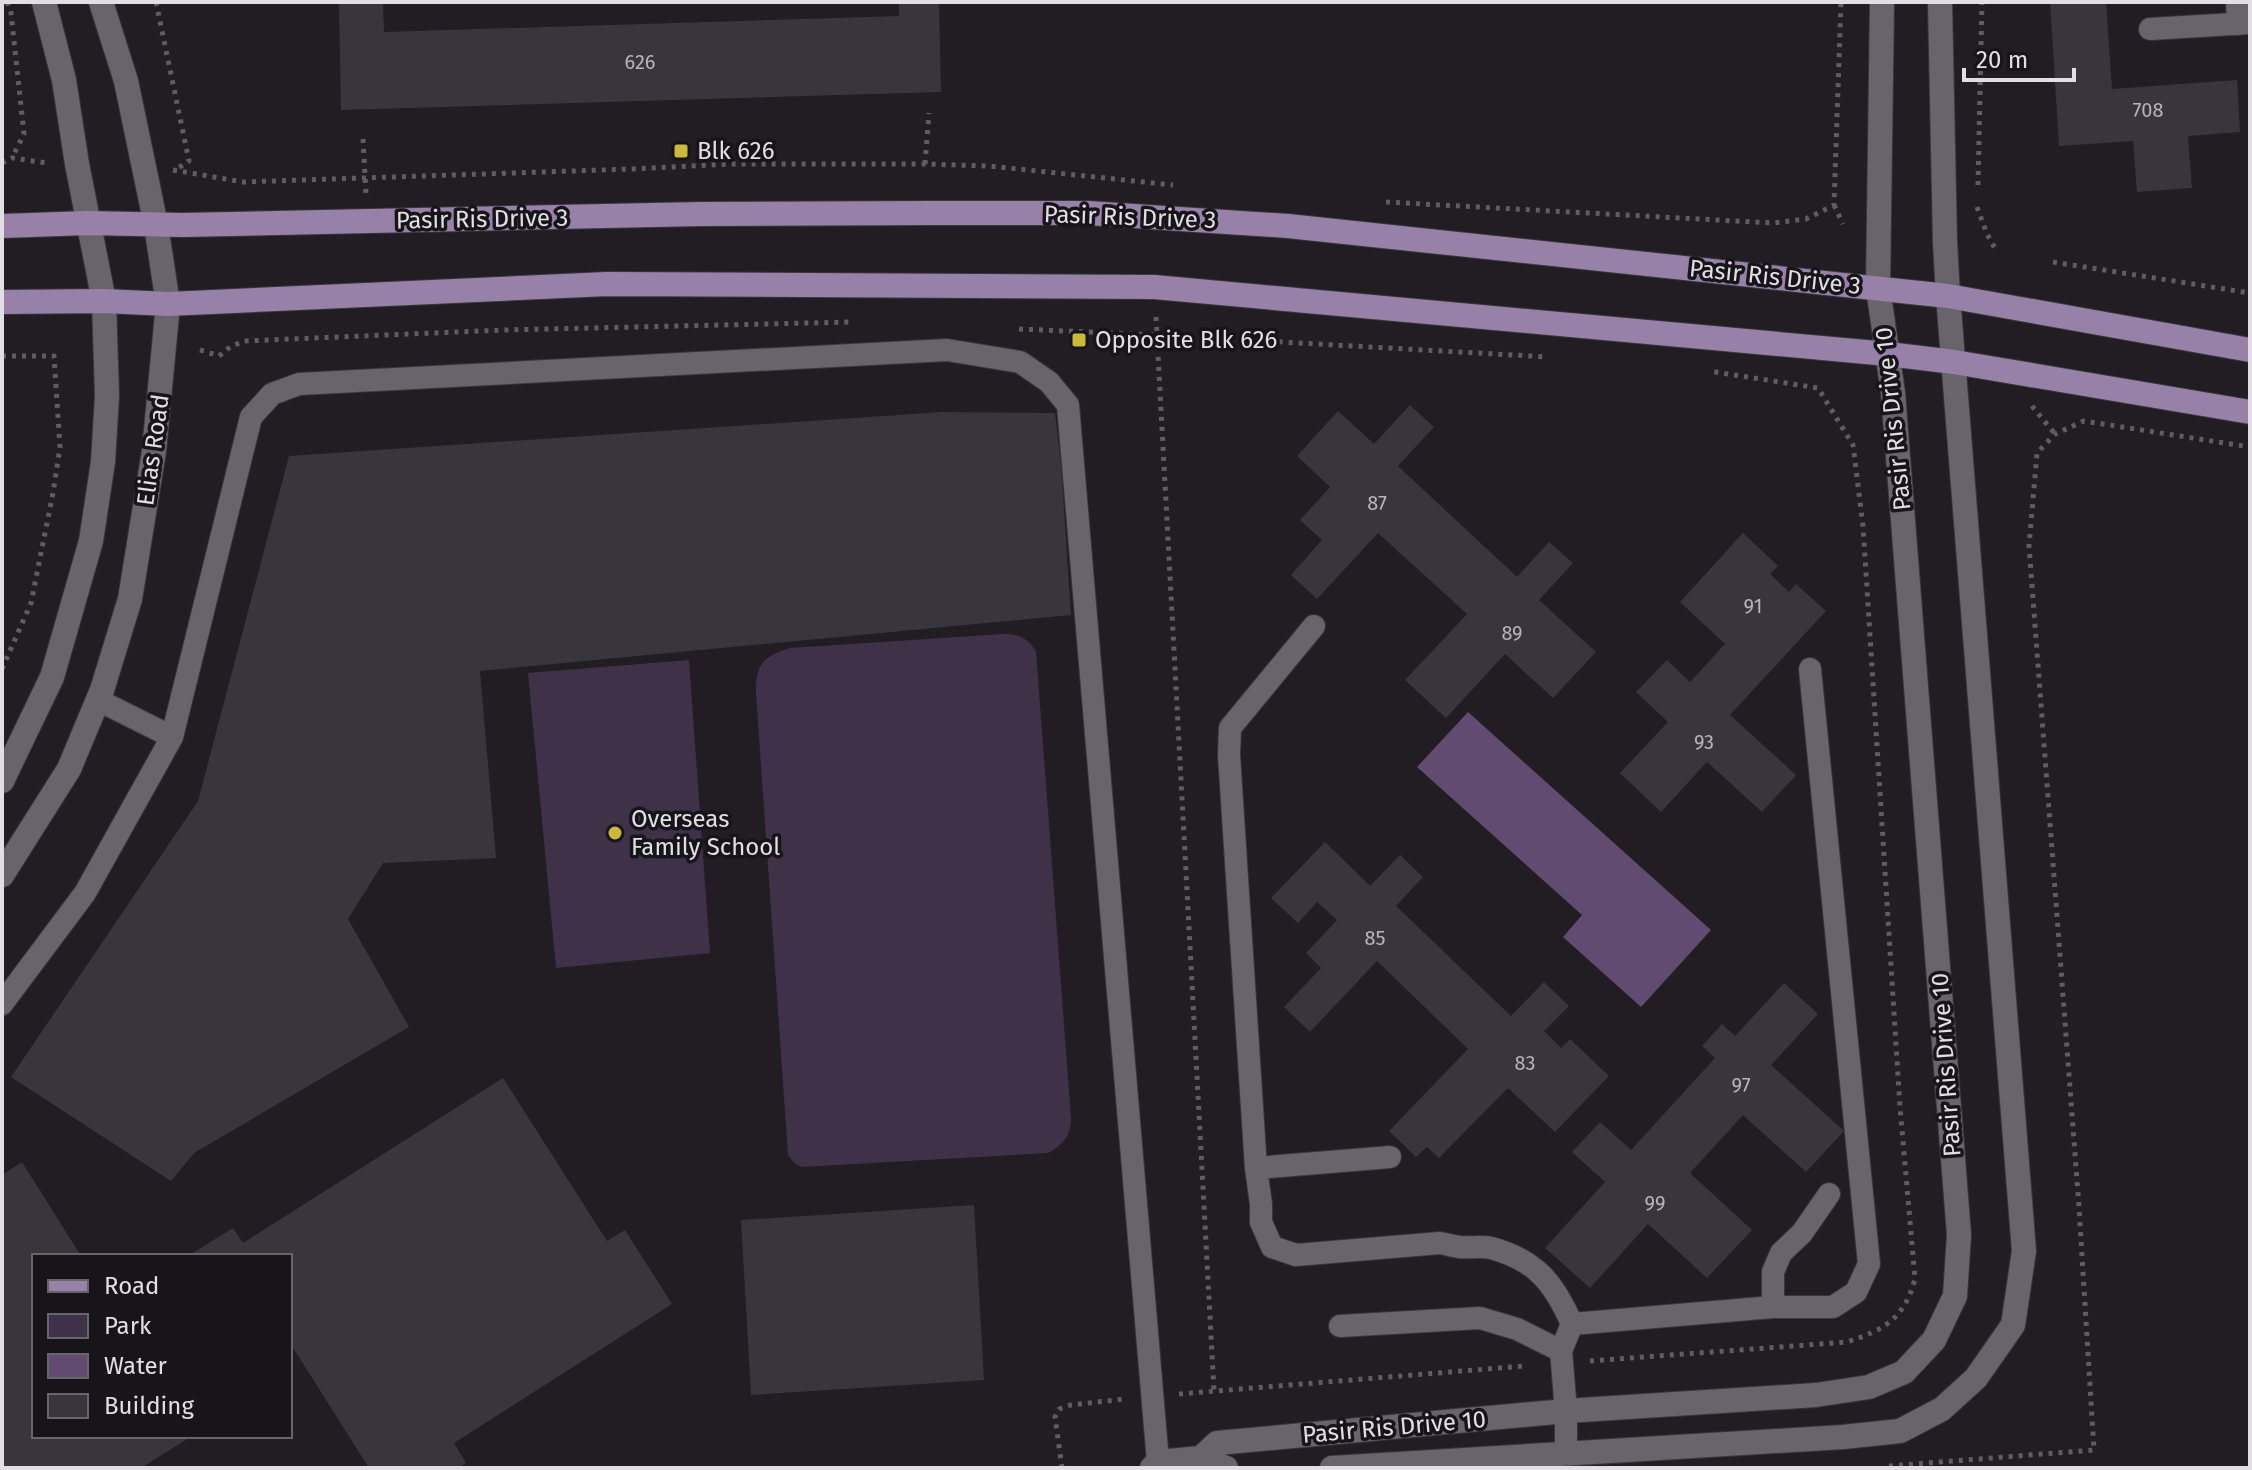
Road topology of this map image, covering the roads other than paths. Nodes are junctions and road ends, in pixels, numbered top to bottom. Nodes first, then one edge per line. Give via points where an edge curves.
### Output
1 (44, 2) edge
2 (101, 2) edge
3 (1882, 2) edge
4 (1940, 2) edge
5 (2242, 16) edge
6 (2150, 29) dead end
7 (88, 223) junction
8 (156, 225) junction
9 (2, 226) edge
10 (1878, 288) junction
11 (1948, 296) junction
12 (104, 301) junction
13 (2, 302) edge
14 (168, 304) junction
15 (2250, 350) edge
16 (1888, 354) junction
17 (1954, 362) junction
18 (2250, 412) edge
19 (1314, 626) dead end
20 (1810, 669) dead end
21 (98, 700) junction
22 (172, 737) junction
23 (2, 781) edge
24 (2, 875) edge
25 (2, 1004) edge
26 (1390, 1157) dead end
27 (1256, 1168) junction
28 (1829, 1194) dead end
29 (1773, 1307) junction
30 (1572, 1324) junction
31 (1340, 1326) dead end
32 (1561, 1357) junction
33 (1566, 1411) junction
34 (1566, 1454) junction
35 (1201, 1458) junction
36 (1155, 1465) edge
37 (1226, 1468) edge
38 (1332, 1468) edge

1 - 7 street, Elias Road via 64,80
2 - 8 street, Elias Road via 126,81
3 - 10 street, Pasir Ris Drive 10
4 - 11 street, Pasir Ris Drive 10
5 - 6 lane
7 - 8 main road, Pasir Ris Drive 3
7 - 9 main road, Pasir Ris Drive 3
7 - 12 street, Elias Road
8 - 10 main road, Pasir Ris Drive 3 via 1088,213 1288,226
8 - 14 street, Elias Road
10 - 11 main road, Pasir Ris Drive 3
10 - 16 street, Pasir Ris Drive 10
11 - 15 main road, Pasir Ris Drive 3
11 - 17 street, Pasir Ris Drive 10
12 - 13 main road
12 - 14 main road
12 - 23 street, Elias Road via 107,396 91,541 52,677
14 - 16 main road via 607,284 1154,287
14 - 21 street, Elias Road via 154,451 130,599
16 - 17 main road
16 - 33 street, Pasir Ris Drive 10 via 1959,1235 1955,1296 1934,1340 1904,1372 1869,1387
17 - 18 main road
17 - 34 street, Pasir Ris Drive 10 via 2024,1251 2013,1325 1976,1378 1942,1409 1900,1431
19 - 27 lane via 1230,728
20 - 29 lane via 1869,1264 1856,1292 1833,1307
21 - 22 lane
21 - 24 street, Elias Road via 69,769
22 - 25 lane via 85,893
22 - 36 lane via 251,417 272,394 299,384 947,350 1020,362 1049,382 1068,405
26 - 27 lane
27 - 30 lane via 1261,1222 1272,1247 1296,1255 1440,1243 1488,1247 1519,1258 1546,1278
28 - 29 lane via 1781,1253 1773,1272
29 - 30 lane
30 - 32 lane
31 - 32 lane via 1480,1318 1517,1329
32 - 33 lane
33 - 34 lane
33 - 35 street, Pasir Ris Drive 10 via 1217,1443
34 - 38 street, Pasir Ris Drive 10
35 - 36 street
35 - 37 street

